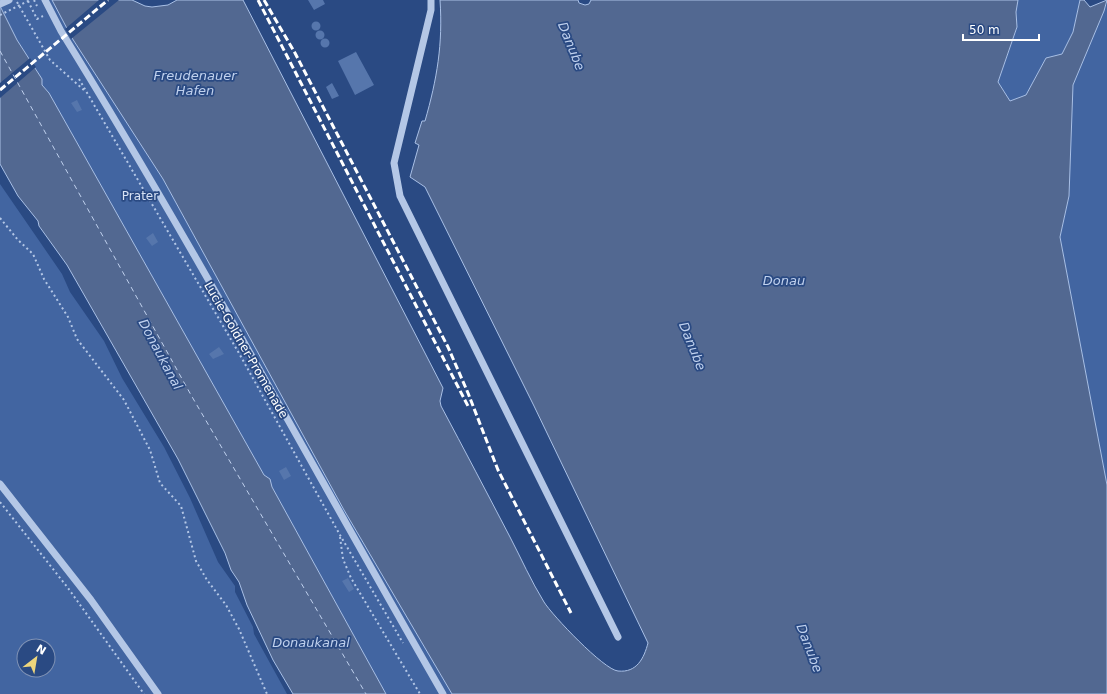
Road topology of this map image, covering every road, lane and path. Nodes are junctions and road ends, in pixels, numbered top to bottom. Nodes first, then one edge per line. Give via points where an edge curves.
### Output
1 (8, 0) edge
2 (16, 0) edge
3 (29, 0) edge
4 (45, 0) edge
5 (431, 0) edge
6 (0, 4) edge
7 (0, 15) edge
8 (47, 23) dead end
9 (76, 74) dead end
10 (87, 93) junction
11 (0, 218) edge
12 (0, 484) edge
13 (0, 502) edge
14 (340, 535) junction
15 (618, 637) dead end
16 (406, 648) dead end
17 (144, 694) edge
18 (158, 694) edge
19 (267, 694) edge
20 (420, 694) edge
21 (443, 694) edge

1 - 6 street
2 - 10 path via 50,60
3 - 7 path, bridge
3 - 8 path via 37,19 43,16
4 - 21 street via 256,360
5 - 15 street via 432,10 394,164 400,196
9 - 10 path, Lucie-Goldner-Promenade
10 - 14 path, Lucie-Goldner-Promenade via 240,355
11 - 19 path via 33,254 44,279 68,316 77,339 124,400 150,450 160,484 181,506 196,561 239,628
12 - 18 street via 91,600
13 - 17 path via 68,588
14 - 16 path, Lucie-Goldner-Promenade
14 - 20 path via 343,559 351,578

